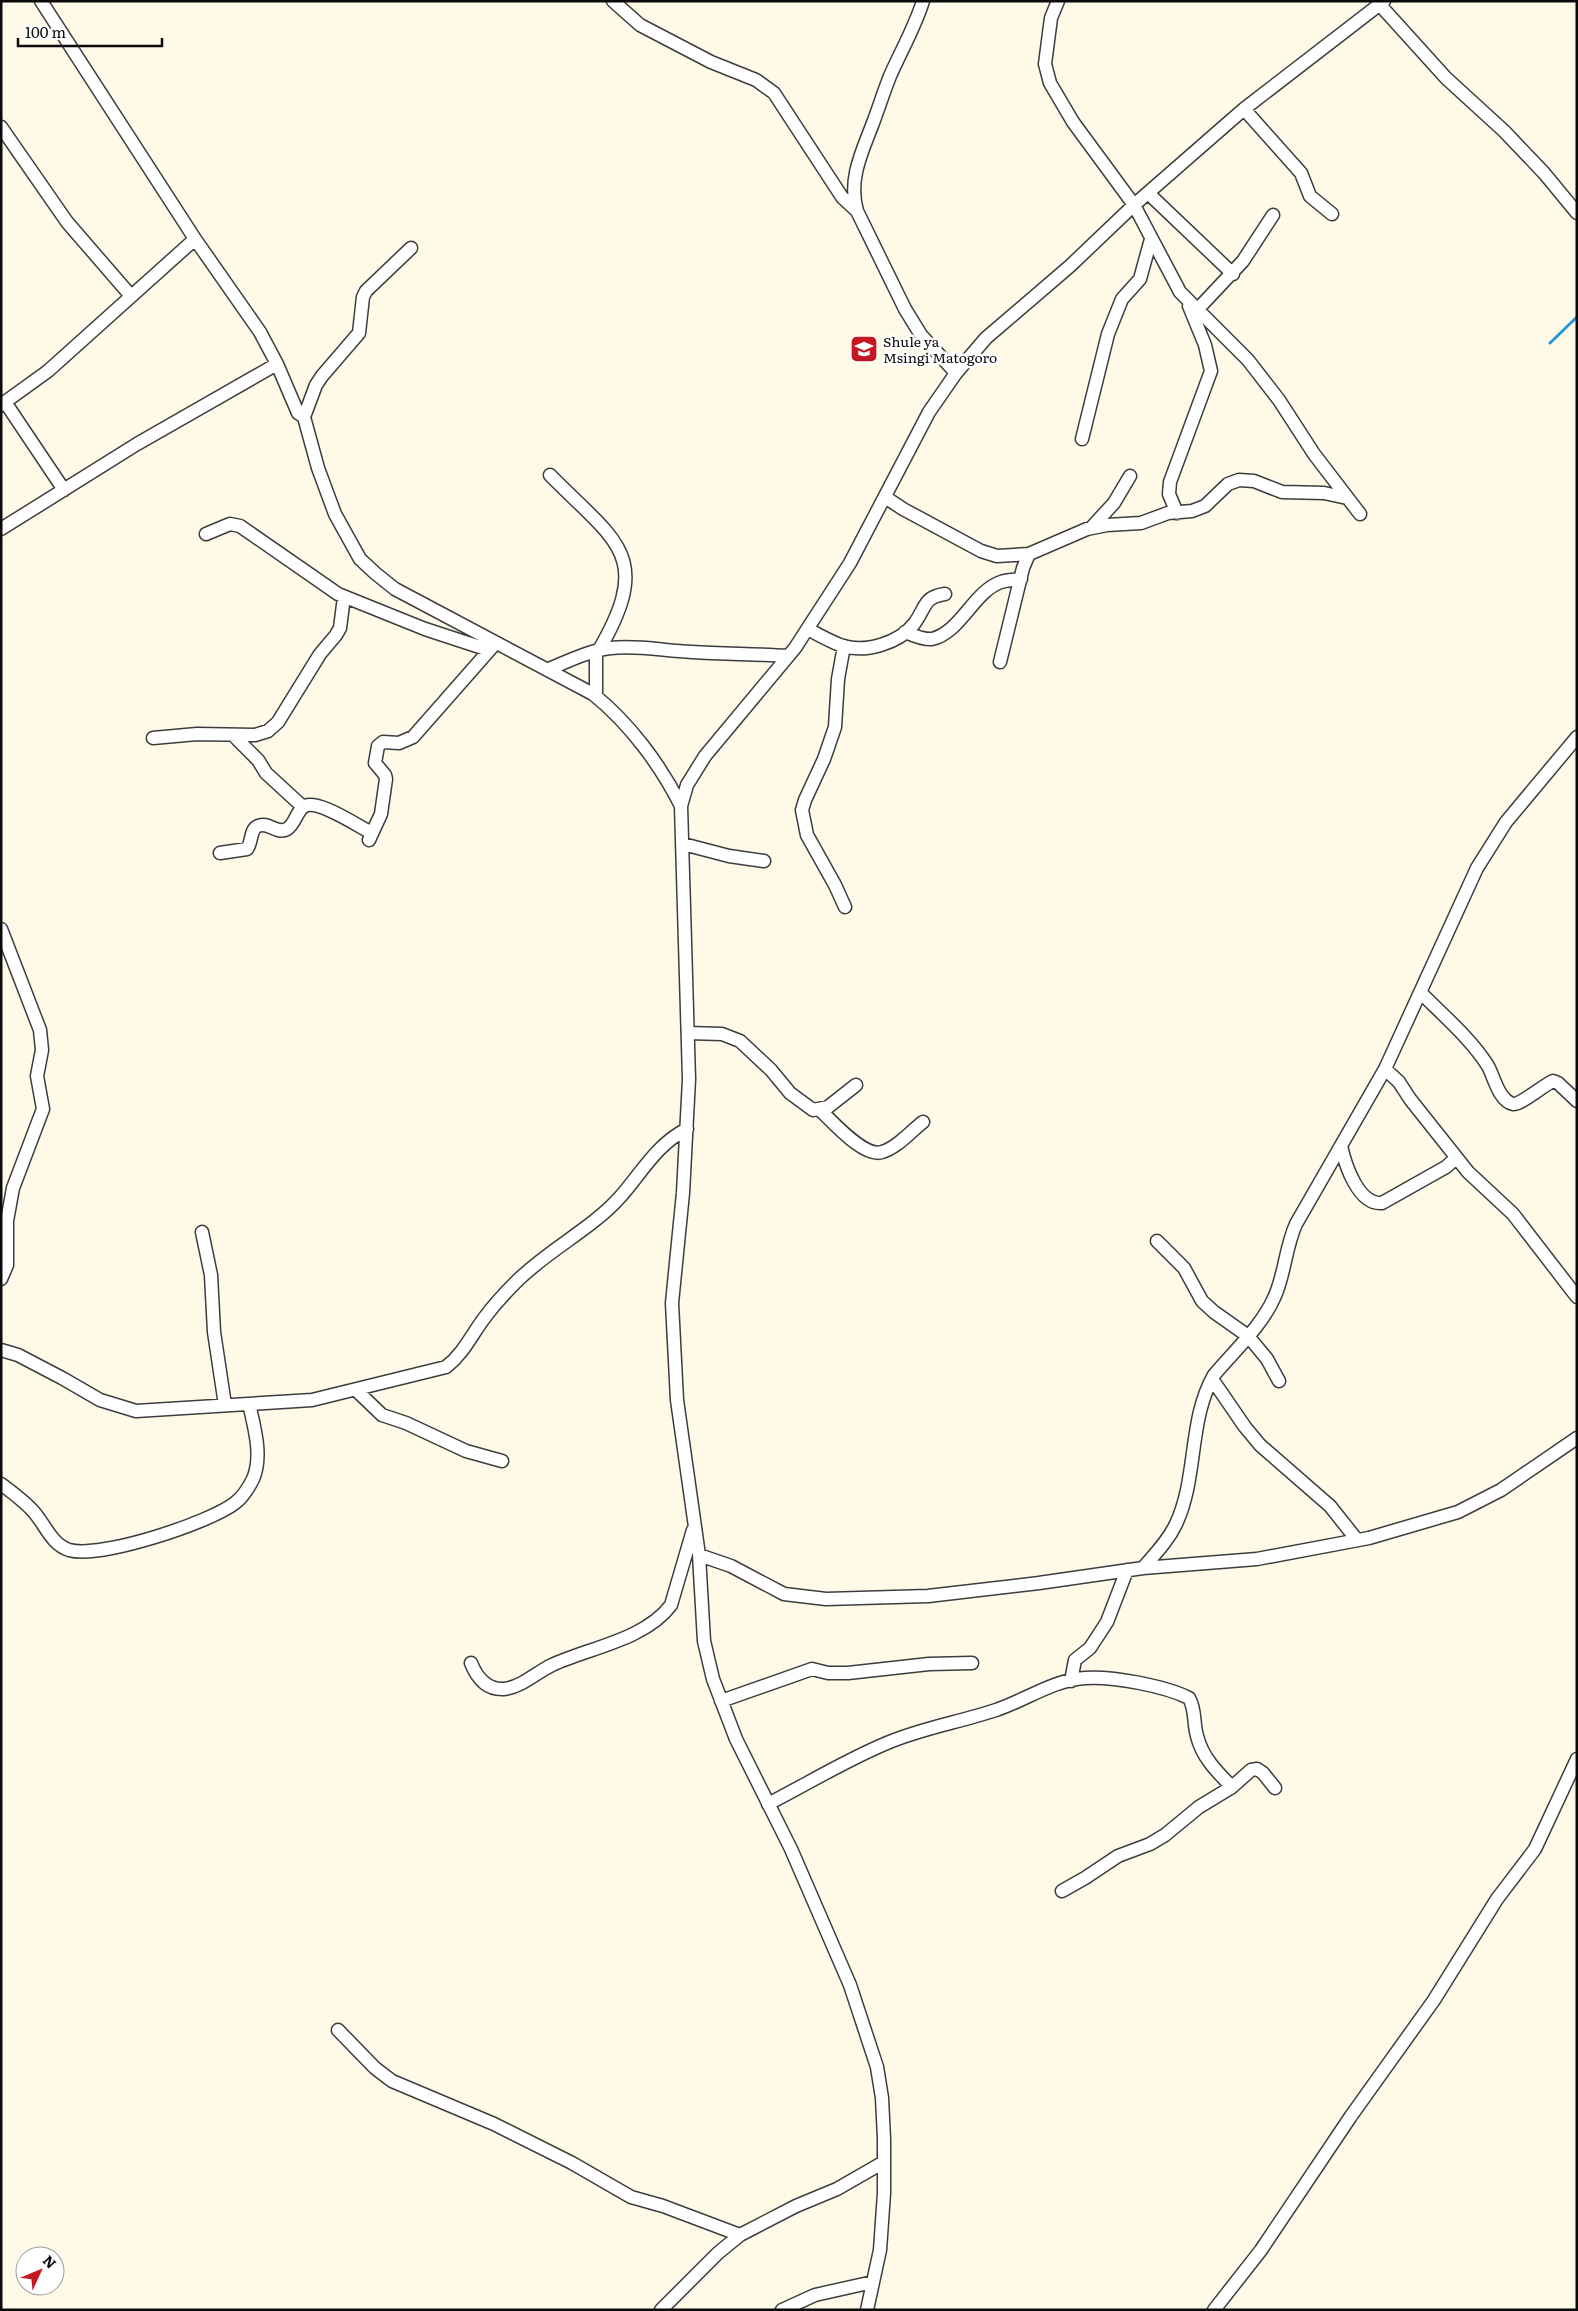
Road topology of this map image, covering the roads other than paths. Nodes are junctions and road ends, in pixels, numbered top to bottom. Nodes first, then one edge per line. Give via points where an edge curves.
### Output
1 (41, 1) edge
2 (613, 1) edge
3 (922, 1) edge
4 (1058, 1) edge
5 (1382, 3) edge
6 (1244, 110) junction
7 (1, 128) edge
8 (1148, 193) junction
9 (1134, 205) junction
10 (857, 212) junction
11 (1577, 213) edge
12 (1332, 214) dead end
13 (1273, 215) dead end
14 (195, 238) junction
15 (1151, 239) junction
16 (411, 248) dead end
17 (1233, 274) junction
18 (132, 296) junction
19 (1187, 302) junction
20 (1197, 310) junction
21 (277, 364) junction
22 (956, 373) junction
23 (3, 404) edge
24 (304, 417) junction
25 (1082, 439) dead end
26 (550, 476) dead end
27 (1130, 476) dead end
28 (64, 490) junction
29 (886, 497) junction
30 (1347, 498) junction
31 (1176, 513) junction
32 (1360, 514) dead end
33 (1091, 528) junction
34 (1, 529) edge
35 (206, 534) dead end
36 (1029, 554) junction
37 (1021, 579) junction
38 (946, 594) dead end
39 (344, 597) junction
40 (808, 629) junction
41 (905, 632) junction
42 (844, 646) junction
43 (492, 647) junction
44 (597, 651) junction
45 (788, 656) junction
46 (1000, 662) dead end
47 (549, 669) junction
48 (596, 696) junction
49 (234, 736) junction
50 (1577, 737) edge
51 (153, 738) dead end
52 (681, 806) junction
53 (303, 807) junction
54 (683, 844) junction
55 (220, 854) dead end
56 (764, 861) dead end
57 (845, 907) dead end
58 (1, 929) edge
59 (1420, 992) junction
60 (688, 1033) junction
61 (1385, 1069) junction
62 (856, 1085) dead end
63 (1577, 1100) edge
64 (820, 1110) junction
65 (923, 1122) dead end
66 (687, 1129) junction
67 (1341, 1146) junction
68 (1456, 1158) junction
69 (202, 1232) dead end
70 (1157, 1241) dead end
71 (1, 1279) edge
72 (1577, 1297) edge
73 (1248, 1336) junction
74 (1, 1350) edge
75 (1212, 1379) junction
76 (1279, 1381) dead end
77 (356, 1390) junction
78 (249, 1404) junction
79 (225, 1406) junction
80 (1577, 1438) edge
81 (502, 1461) dead end
82 (1, 1484) edge
83 (695, 1525) junction
84 (1357, 1540) junction
85 (699, 1555) junction
86 (1143, 1568) junction
87 (1127, 1570) junction
88 (471, 1663) dead end
89 (972, 1663) dead end
90 (1072, 1681) junction
91 (721, 1700) junction
92 (1577, 1759) edge
93 (1232, 1787) junction
94 (1275, 1788) dead end
95 (768, 1804) junction
96 (1062, 1891) dead end
97 (338, 2030) dead end
98 (884, 2162) junction
99 (740, 2234) junction
100 (873, 2282) junction
101 (661, 2310) edge
102 (782, 2310) edge
103 (867, 2310) edge
104 (1214, 2310) edge

1 - 14 street
2 - 10 street via 640,25 711,62 756,80 774,93 838,190
3 - 10 street via 860,156 853,197
4 - 9 street via 1046,44 1045,64 1050,83 1073,122
5 - 6 street
5 - 11 street via 1446,78 1504,131
6 - 8 street
6 - 12 street via 1301,173 1310,196
7 - 18 street via 67,222
8 - 9 street
8 - 17 street
9 - 15 street
9 - 22 street via 1070,266 986,338
10 - 22 street via 918,328
13 - 17 street
14 - 18 street
14 - 21 street via 260,332
15 - 19 street
15 - 25 street via 1140,279 1122,300 1108,334
16 - 24 street via 366,291 360,333 322,376
17 - 20 street
18 - 23 street via 48,371
19 - 20 street
19 - 31 street via 1205,345 1211,371 1170,482 1169,494
20 - 30 street via 1248,360 1280,400
21 - 24 street via 298,413
21 - 28 street
22 - 29 street via 929,412
23 - 28 street
24 - 43 street via 335,514 360,558 394,589
26 - 44 street via 596,520 622,554 626,583 624,596
27 - 33 street via 1114,503
28 - 34 street
29 - 36 street via 980,551 997,556
29 - 40 street via 850,563
30 - 31 street via 1324,493 1282,492 1239,480 1228,484 1205,506
30 - 32 street
31 - 33 street via 1141,523
33 - 36 street
35 - 39 street via 230,524 240,526
36 - 37 street
37 - 41 street via 992,587 955,623 932,639
37 - 46 street
38 - 41 street via 928,599
39 - 43 street via 425,629
39 - 49 street via 336,636 320,654 278,722 268,731
40 - 42 street
40 - 45 street
41 - 42 street via 876,646
42 - 57 street via 835,727 802,810 807,835
43 - 47 street
43 - 53 street via 413,737 399,743 383,742 378,746 375,763 386,780 381,814 371,837 331,810 316,805
44 - 45 street via 637,647
44 - 47 street
44 - 48 street
45 - 52 street via 705,756 687,785
47 - 48 street
48 - 52 street via 632,733 668,779
49 - 51 street via 196,734
49 - 53 street via 266,773
50 - 59 street via 1492,842
52 - 54 street
53 - 55 street via 287,829 280,831 257,826 248,849
54 - 56 street
54 - 60 street
58 - 71 street via 40,1030 42,1050 37,1076 42,1110 13,1188 7,1221 7,1265
59 - 61 street
59 - 63 street via 1488,1066 1504,1097 1511,1103 1519,1104 1553,1081
60 - 64 street via 722,1034 740,1042 790,1093 813,1110
60 - 66 street
61 - 67 street
61 - 68 street via 1399,1082
62 - 64 street
64 - 65 street via 858,1145 876,1153 892,1147
66 - 77 street via 664,1145 642,1167 621,1196 514,1284 485,1317 456,1359 446,1367
66 - 83 street via 672,1303 677,1400
67 - 68 street via 1348,1170 1364,1195 1377,1204
67 - 73 street via 1289,1238 1280,1285 1268,1311
68 - 72 street via 1513,1214
69 - 79 street via 211,1276 215,1339
70 - 73 street via 1184,1268 1202,1301
73 - 75 street
73 - 76 street via 1267,1359
74 - 79 street via 18,1355 100,1400 126,1409 150,1411
75 - 84 street via 1260,1445 1330,1506
75 - 86 street via 1201,1406 1184,1501 1176,1525
77 - 78 street via 284,1404
77 - 81 street via 382,1415 466,1451
78 - 79 street
78 - 82 street via 257,1456 254,1476 246,1491 235,1503 213,1516 160,1535 100,1550 70,1550 58,1544 33,1512
80 - 84 street via 1501,1490 1458,1512
83 - 85 street
83 - 88 street via 670,1605 665,1613 642,1628 614,1643 552,1664 515,1686 503,1689 484,1684
84 - 86 street via 1257,1558
85 - 87 street via 731,1566 784,1594 826,1599 928,1596
85 - 91 street via 704,1641
86 - 87 street
87 - 90 street via 1108,1622 1090,1648 1075,1660
89 - 91 street via 848,1673 812,1669
90 - 93 street via 1110,1678 1165,1689 1190,1698 1197,1737 1203,1750 1209,1762
90 - 95 street via 1060,1682 998,1709 886,1743
91 - 95 street
92 - 104 street via 1535,1849 1497,1899 1434,2000 1261,2250
93 - 94 street via 1254,1768 1263,1773
93 - 96 street via 1199,1807 1165,1835 1118,1856
95 - 98 street via 850,1985 874,2058 882,2098
97 - 99 street via 392,2081 494,2124 632,2197
98 - 99 street via 836,2189
98 - 100 street via 880,2250
99 - 101 street
100 - 102 street via 816,2295
100 - 103 street

